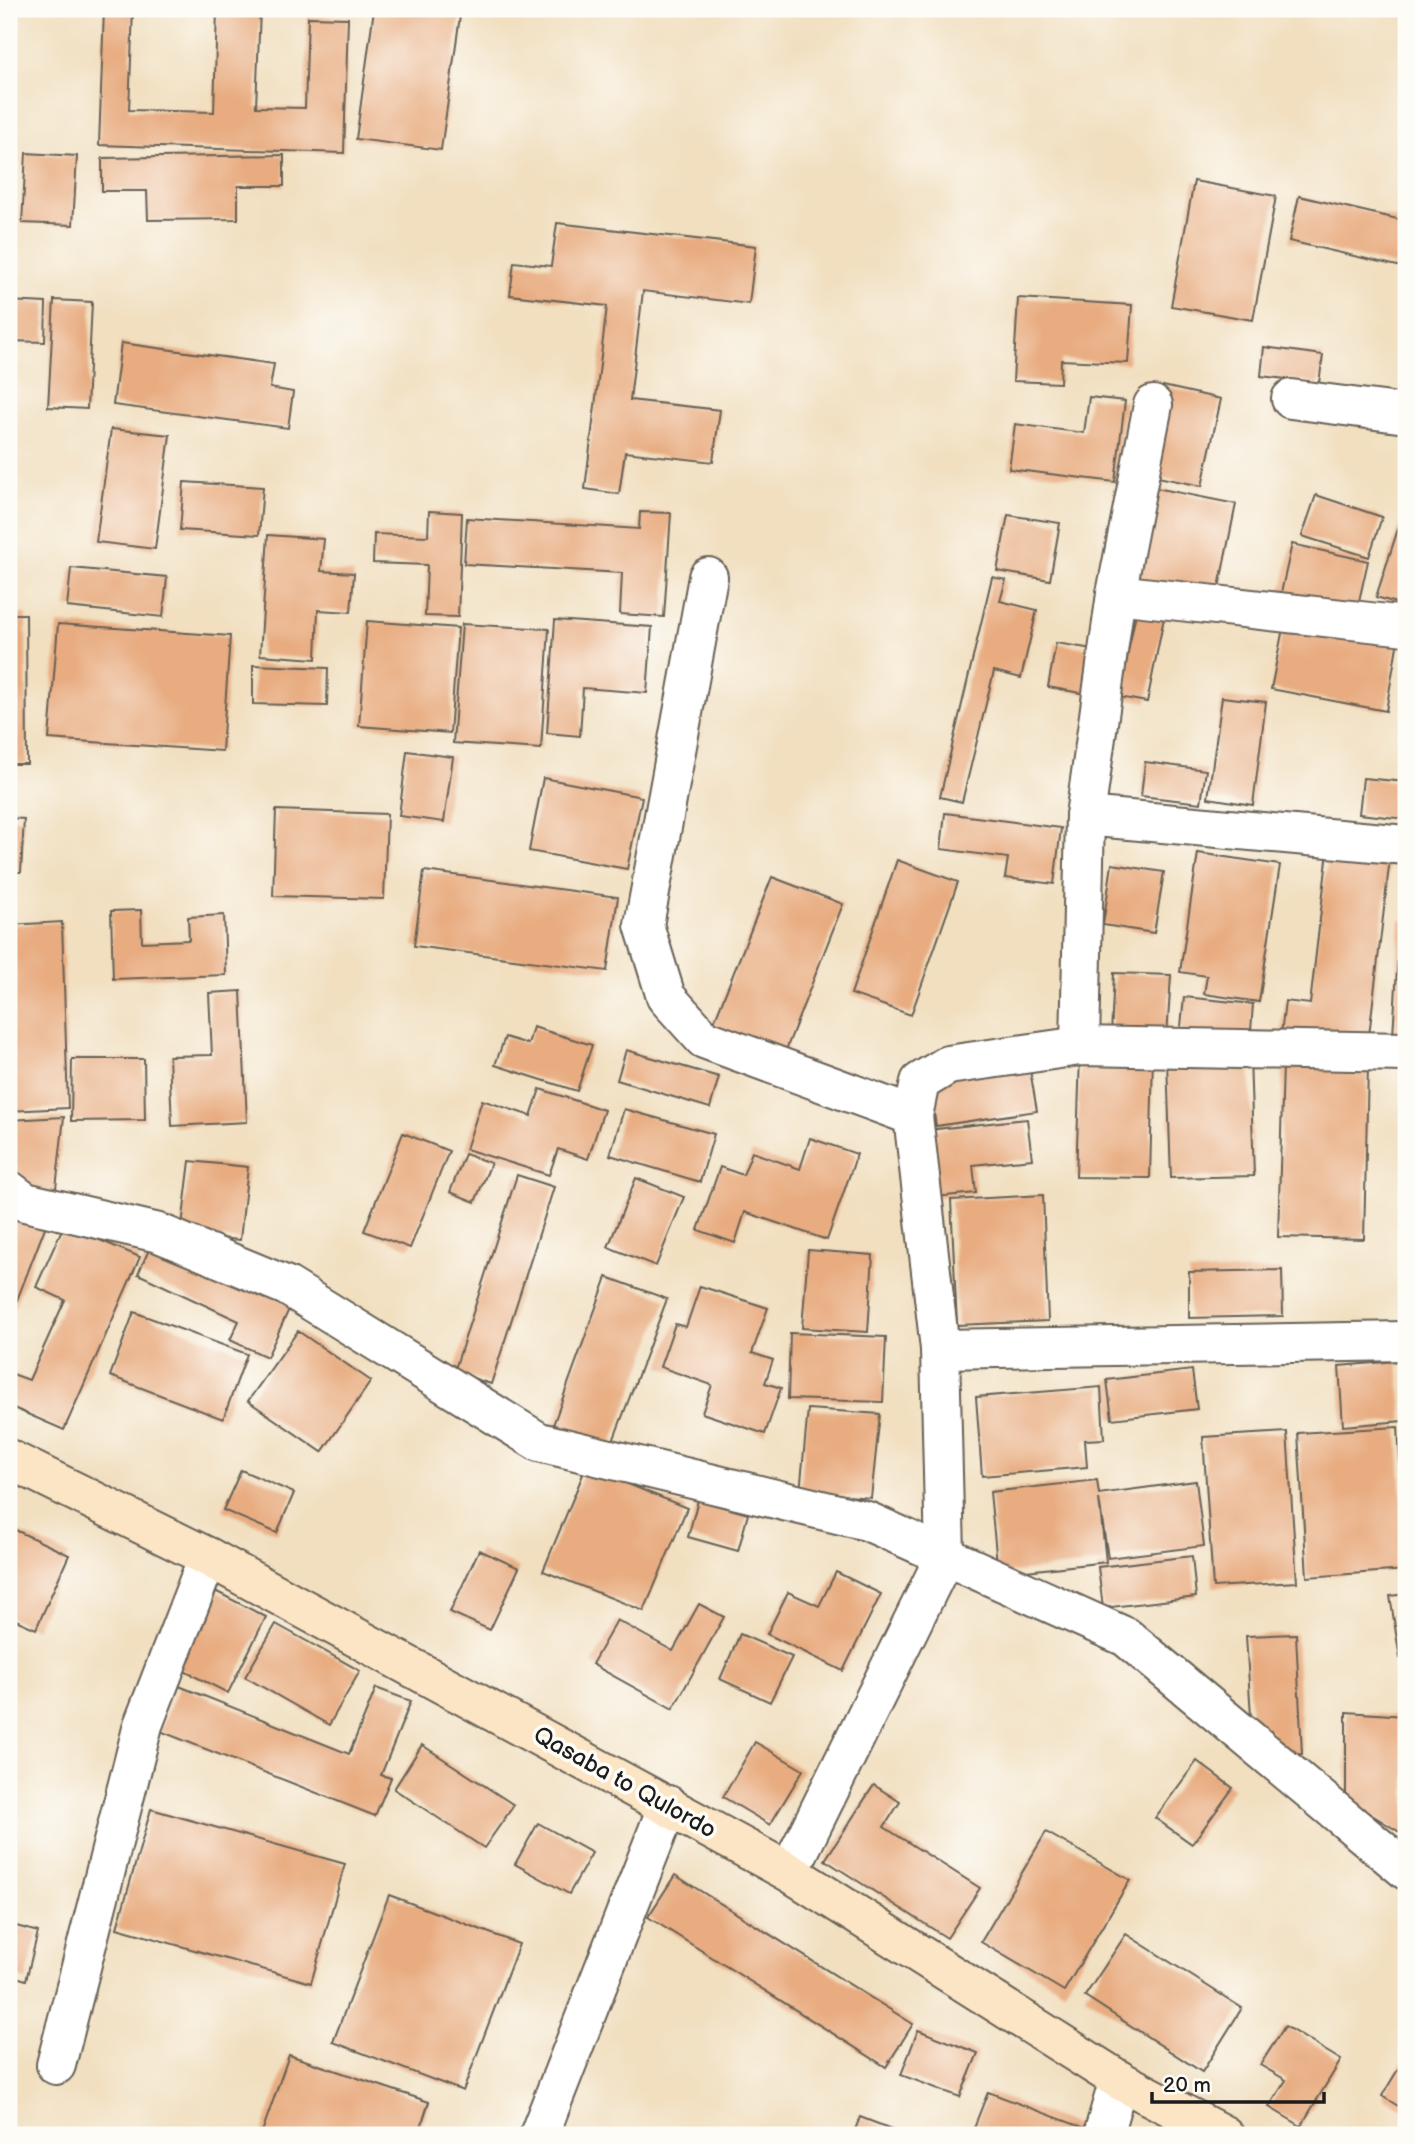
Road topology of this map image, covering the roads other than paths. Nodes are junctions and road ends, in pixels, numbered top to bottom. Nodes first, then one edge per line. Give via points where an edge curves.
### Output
1 (1291, 399) dead end
2 (1153, 405) dead end
3 (1406, 414) edge
4 (708, 577) dead end
5 (1116, 594) junction
6 (1406, 626) edge
7 (1085, 816) junction
8 (1406, 845) edge
9 (1080, 1046) junction
10 (1406, 1052) edge
11 (913, 1116) junction
12 (9, 1190) edge
13 (1406, 1341) edge
14 (940, 1349) junction
15 (9, 1459) edge
16 (945, 1556) junction
17 (208, 1557) junction
18 (668, 1805) junction
19 (1406, 1870) edge
20 (789, 1872) junction
21 (56, 2066) dead end
22 (1119, 2080) junction
23 (539, 2135) edge
24 (1103, 2135) edge
25 (1224, 2135) edge

1 - 3 street
2 - 5 street
4 - 11 street via 644,925 666,997 704,1039
5 - 6 street
5 - 7 street
7 - 8 street
7 - 9 street
9 - 10 street
9 - 11 street via 948,1065 920,1082
11 - 14 street
12 - 16 street via 25,1202 159,1233 286,1286 539,1442 867,1521
13 - 14 street
14 - 16 street
15 - 17 street, Qasaba to Qulordo
16 - 19 street via 1126,1637
16 - 20 street
17 - 18 street, Qasaba to Qulordo
17 - 21 street via 143,1725
18 - 20 street, Qasaba to Qulordo
18 - 23 street
20 - 22 street, Qasaba to Qulordo
22 - 24 street
22 - 25 street, Qasaba to Qulordo

